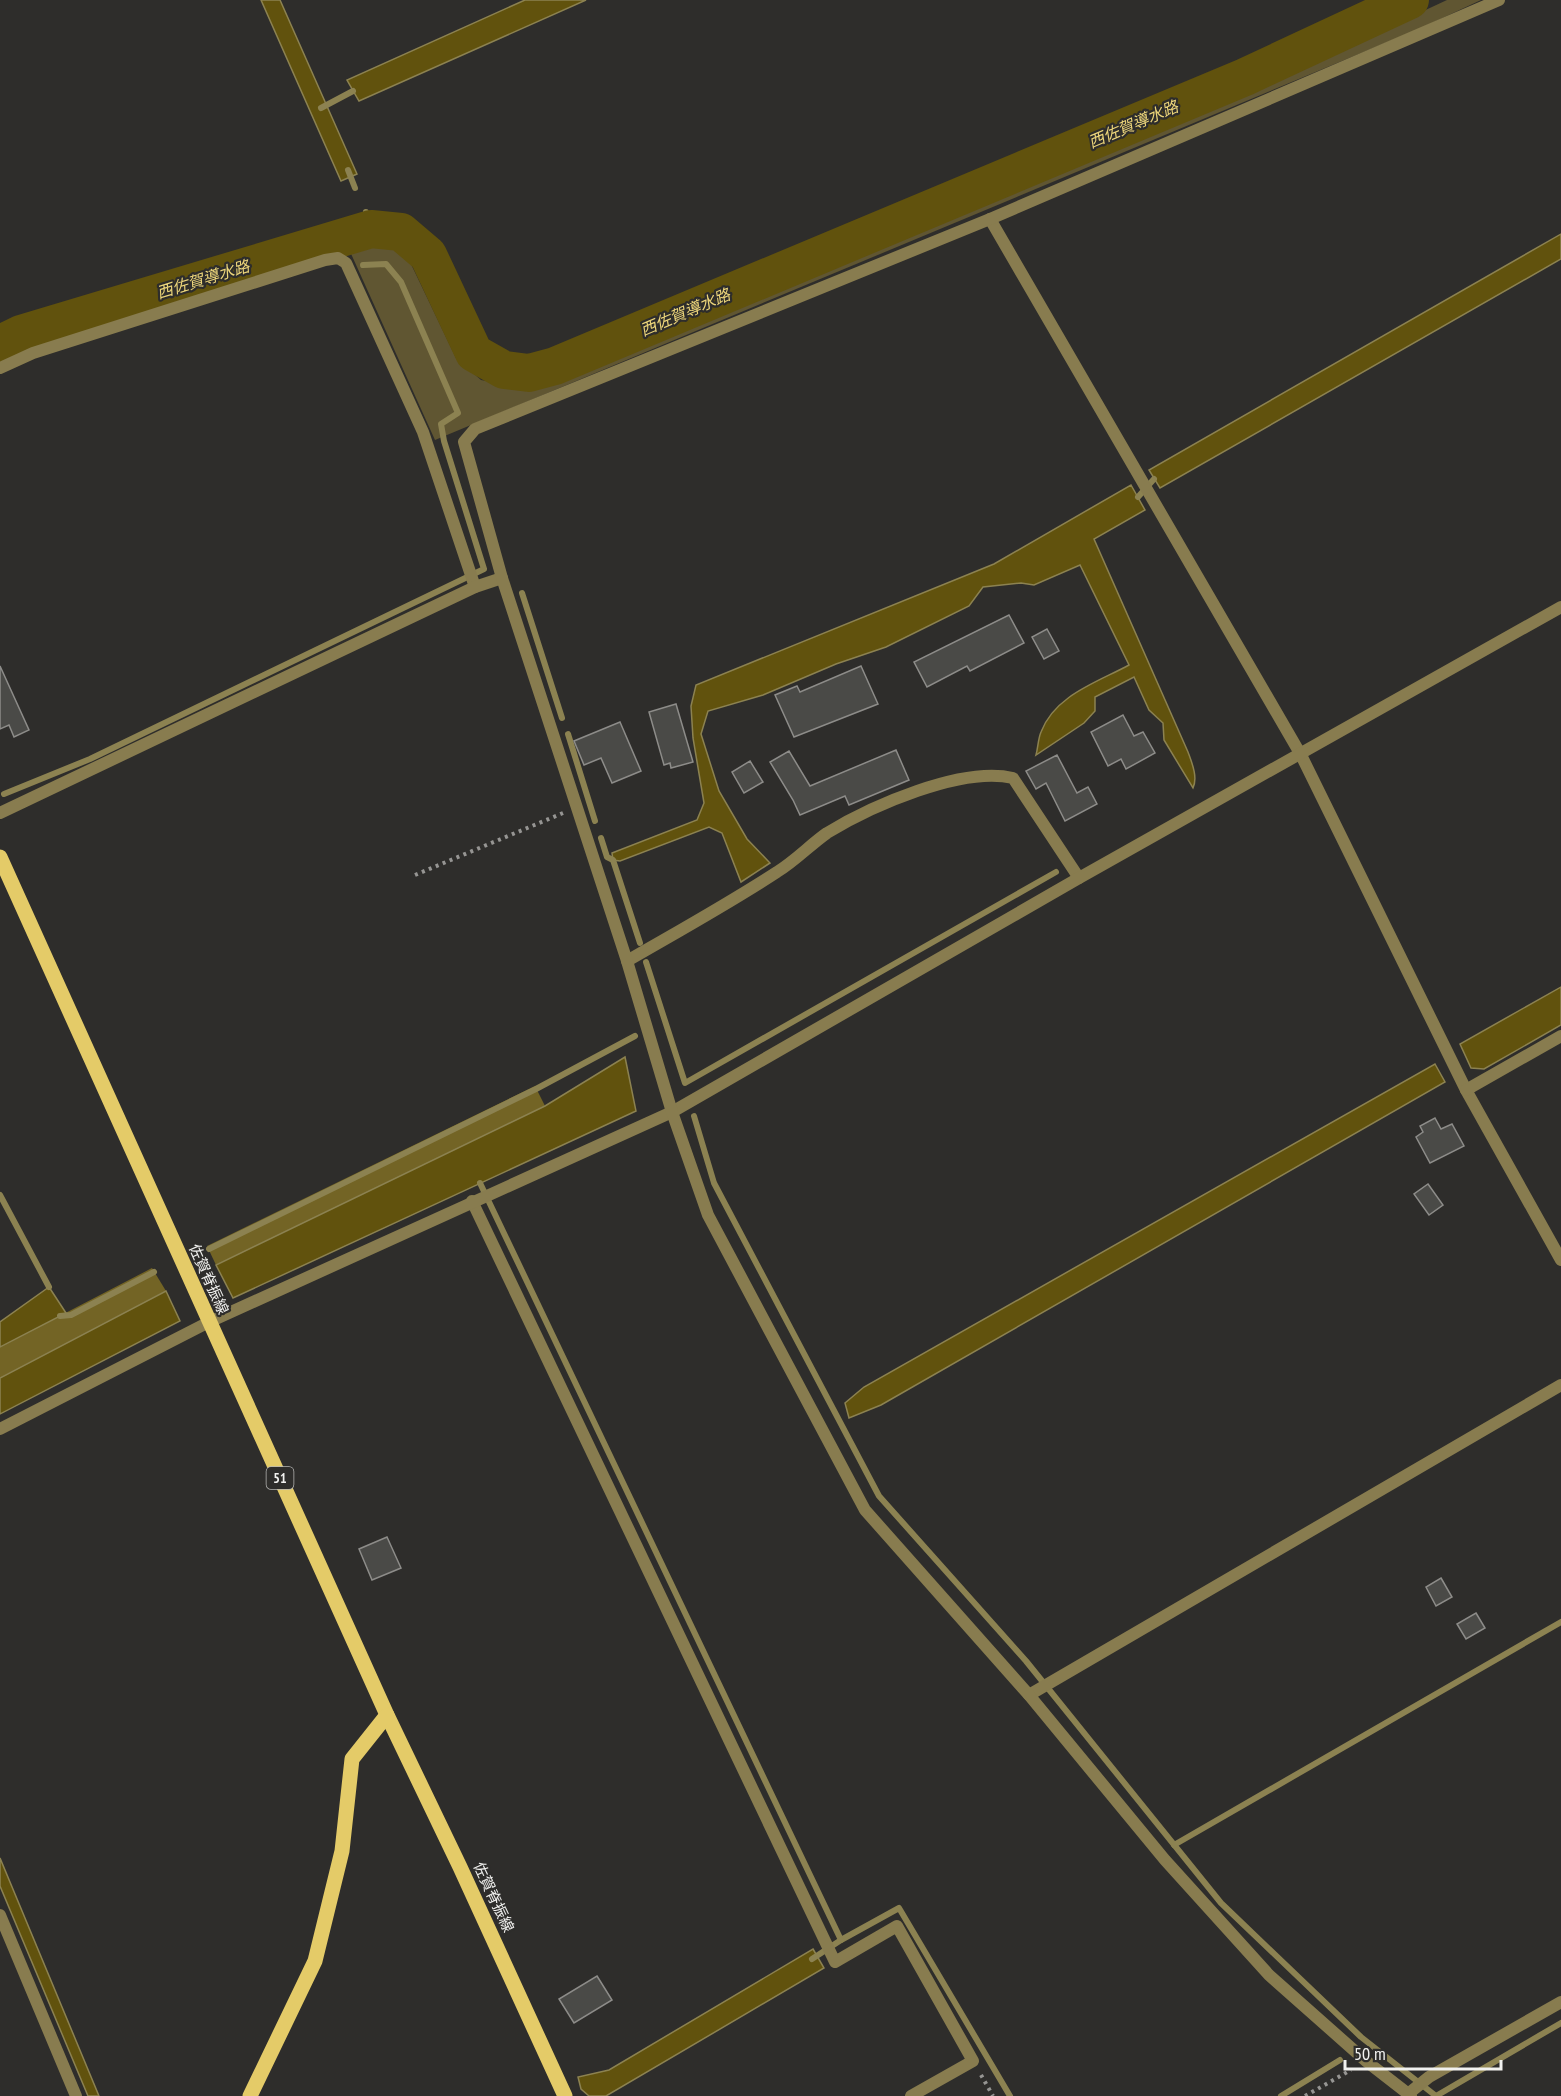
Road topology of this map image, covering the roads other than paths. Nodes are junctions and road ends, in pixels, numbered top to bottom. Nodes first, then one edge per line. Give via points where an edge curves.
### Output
1 (1499, 0) edge
2 (990, 219) junction
3 (0, 368) edge
4 (502, 578) junction
5 (475, 587) junction
6 (1561, 607) edge
7 (1301, 755) junction
8 (0, 813) edge
9 (0, 857) edge
10 (1079, 878) junction
11 (627, 961) junction
12 (1561, 1036) edge
13 (1466, 1090) junction
14 (672, 1112) junction
15 (472, 1201) junction
16 (1561, 1260) edge
17 (209, 1322) junction
18 (1561, 1385) edge
19 (0, 1429) edge
20 (1029, 1695) junction
21 (387, 1714) junction
22 (0, 1915) edge
23 (1561, 2002) edge
24 (1410, 2095) edge
25 (76, 2096) edge
26 (250, 2096) edge
27 (565, 2096) edge
28 (911, 2096) edge

1 - 2 street
2 - 4 street via 474,429 464,442
2 - 7 street
3 - 5 street via 33,353 338,258 346,263 423,432
4 - 5 street
4 - 11 street
5 - 8 street
6 - 7 street
7 - 10 street
7 - 13 street
9 - 17 main road, 佐賀脊振線 / 51
10 - 11 street via 1013,778 999,774 973,778 926,787 880,805 827,833 778,871
10 - 14 street
11 - 14 street
12 - 13 street
13 - 16 street
14 - 15 street
14 - 20 street via 708,1215 866,1510
15 - 17 street
15 - 28 street via 835,1962 897,1926 973,2061
17 - 19 street
17 - 21 main road, 佐賀脊振線 / 51
18 - 20 street
20 - 24 street via 1165,1860 1269,1975
21 - 26 main road via 352,1758 342,1851 315,1961
21 - 27 main road, 佐賀脊振線 / 51
22 - 25 street
23 - 24 street via 1429,2078

